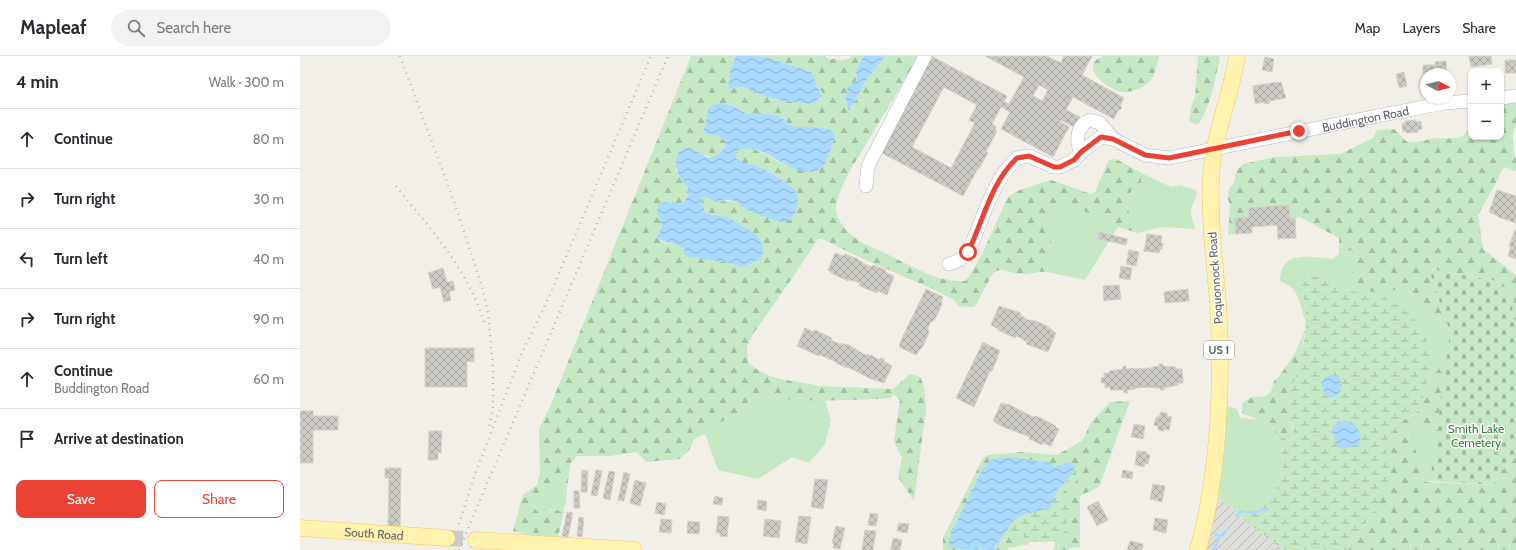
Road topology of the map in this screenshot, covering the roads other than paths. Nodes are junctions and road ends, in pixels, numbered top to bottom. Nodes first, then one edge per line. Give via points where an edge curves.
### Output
1 (925, 56) edge
2 (1237, 56) edge
3 (1516, 96) edge
4 (1504, 98) edge
5 (1468, 101) edge
6 (1113, 139) junction
7 (1214, 149) junction
8 (1081, 152) junction
9 (866, 186) dead end
10 (949, 264) dead end
11 (300, 528) edge
12 (447, 538) tunnel mouth
13 (476, 540) tunnel mouth
14 (634, 550) edge
15 (1198, 550) edge

1 - 9 street via 868,166
2 - 7 main road, Poquonnock Road / US 1
3 - 4 street
5 - 7 street, Buddington Road via 1444,103
6 - 7 street, Buddington Road via 1138,152 1160,157
6 - 8 street via 1101,137
6 - 8 street via 1100,122 1090,120 1079,131
7 - 15 main road, Poquonnock Road / US 1 via 1211,199 1218,312 1218,421 1210,497
8 - 10 street via 1074,160 1060,167 1054,167 1029,156 1017,158 991,197 968,252 958,262
11 - 12 main road, South Road
13 - 14 main road

